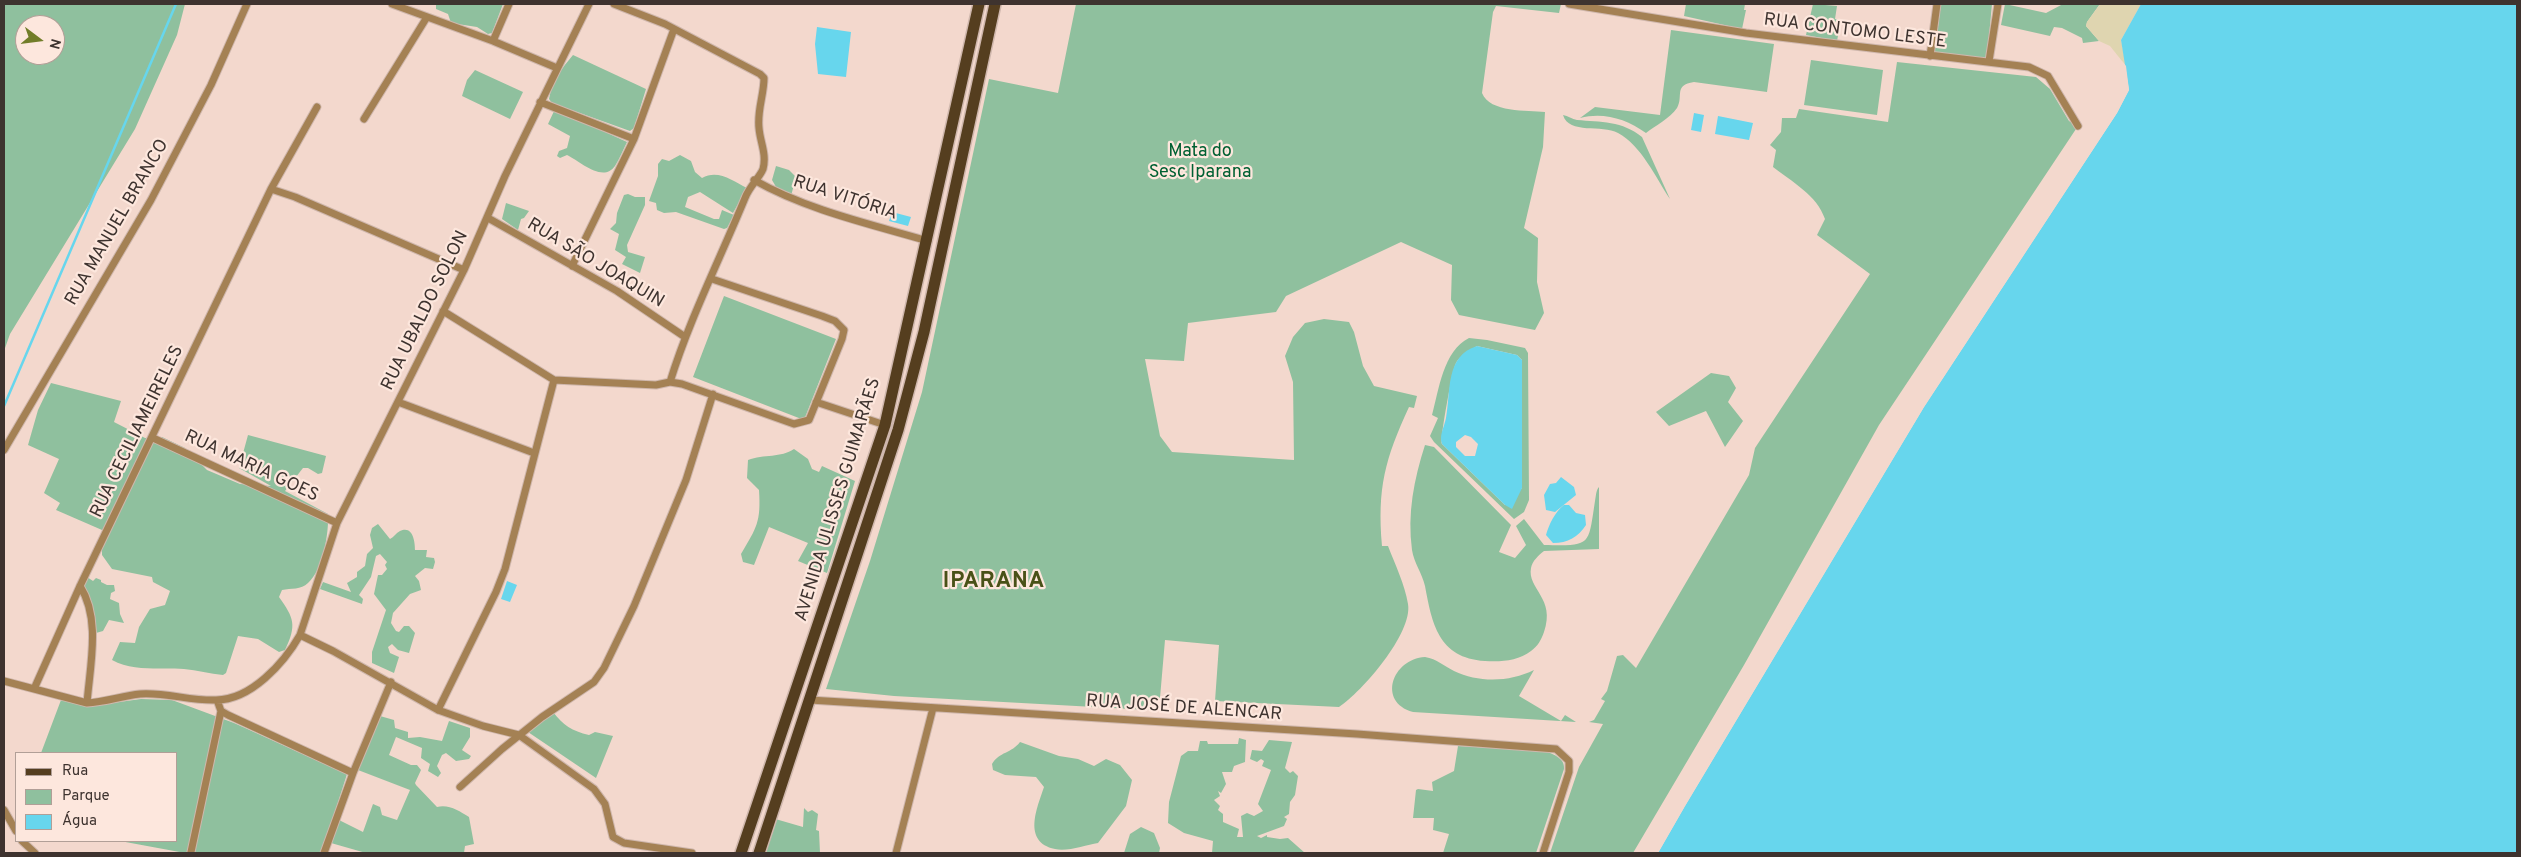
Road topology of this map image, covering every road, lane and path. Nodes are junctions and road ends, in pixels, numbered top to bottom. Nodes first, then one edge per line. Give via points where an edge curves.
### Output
1 (247, 4) edge
2 (392, 4) edge
3 (509, 4) edge
4 (588, 4) edge
5 (614, 4) edge
6 (979, 4) edge
7 (995, 4) edge
8 (1569, 4) edge
9 (1937, 4) edge
10 (1998, 4) edge
11 (427, 17) junction
12 (674, 29) junction
13 (493, 41) junction
14 (1930, 56) junction
15 (1990, 61) junction
16 (557, 68) junction
17 (540, 102) junction
18 (317, 107) dead end
19 (364, 119) dead end
20 (2078, 126) dead end
21 (634, 139) junction
22 (754, 180) junction
23 (270, 189) junction
24 (488, 218) junction
25 (928, 241) junction
26 (572, 266) junction
27 (464, 270) junction
28 (712, 279) junction
29 (444, 311) junction
30 (685, 337) junction
31 (554, 380) junction
32 (670, 382) junction
33 (713, 394) junction
34 (398, 402) junction
35 (816, 402) junction
36 (885, 425) junction
37 (153, 438) junction
38 (4, 450) edge
39 (534, 453) junction
40 (337, 523) junction
41 (80, 586) junction
42 (300, 635) junction
43 (4, 682) edge
44 (391, 682) junction
45 (34, 690) junction
46 (217, 700) junction
47 (810, 700) junction
48 (87, 703) junction
49 (934, 708) junction
50 (438, 710) junction
51 (221, 711) junction
52 (519, 736) junction
53 (353, 773) junction
54 (766, 774) junction
55 (783, 780) junction
56 (460, 787) dead end
57 (4, 810) edge
58 (15, 830) edge
59 (23, 842) edge
60 (191, 852) dead end
61 (35, 853) edge
62 (324, 853) edge
63 (692, 853) edge
64 (741, 853) edge
65 (758, 853) edge
66 (896, 853) edge
67 (1543, 853) edge

1 - 38 street, RUA MANUEL BRANCO via 211,85 151,200
2 - 11 street
3 - 13 street
4 - 16 street, RUA UBALDO SOLON
5 - 12 street
6 - 25 main road, AVENIDA ULISSES GUIMARÃES
7 - 47 main road, AVENIDA ULISSES GUIMARÃES via 924,332 898,430
8 - 14 street, RUA CONTOMO LESTE via 1746,33
9 - 14 street
10 - 15 street
11 - 13 street
11 - 19 street
12 - 21 street
12 - 22 street via 763,76 758,114 765,155 762,172
13 - 16 street
14 - 15 street, RUA CONTOMO LESTE
15 - 20 street, RUA CONTOMO LESTE via 2030,67 2048,76
16 - 17 street, RUA UBALDO SOLON
17 - 21 street
17 - 24 street, RUA UBALDO SOLON
18 - 23 street, RUA CECILIAMEIRELES
21 - 26 street
22 - 25 street, RUA VITÓRIA via 771,190 843,216
22 - 28 street
23 - 27 street
23 - 37 street, RUA CECILIAMEIRELES
24 - 26 street, RUA SÃO JOAQUIN
24 - 27 street, RUA UBALDO SOLON
25 - 36 main road, AVENIDA ULISSES GUIMARÃES
26 - 30 street, RUA SÃO JOAQUIN via 617,291
27 - 29 street, RUA UBALDO SOLON
28 - 30 street
28 - 35 street via 840,325 844,330 842,339
29 - 31 street
29 - 34 street, RUA UBALDO SOLON
30 - 32 street
31 - 32 street via 656,385
31 - 39 street
32 - 33 street
33 - 35 street via 794,424 809,420
33 - 52 street via 686,480 634,606 604,668 594,682
34 - 39 street
34 - 40 street, RUA UBALDO SOLON
35 - 36 street
36 - 54 main road, AVENIDA ULISSES GUIMARÃES
37 - 40 street, RUA MARIA GOES
37 - 41 street, RUA CECILIAMEIRELES
39 - 50 street via 505,568
40 - 42 street, RUA UBALDO SOLON
41 - 45 street, RUA CECILIAMEIRELES
41 - 48 street via 87,598 91,617
42 - 44 street
42 - 46 street, RUA UBALDO SOLON via 290,652 264,680 243,692
43 - 45 street
44 - 50 street
44 - 53 street
45 - 48 street
46 - 48 street via 139,694
46 - 51 street
47 - 49 street, RUA JOSÉ DE ALENCAR
47 - 55 main road, AVENIDA ULISSES GUIMARÃES
49 - 66 street
49 - 67 street, RUA JOSÉ DE ALENCAR via 1556,749 1569,761 1569,772
50 - 52 street
51 - 53 street
51 - 60 street
52 - 56 street
52 - 63 street via 599,794 607,810 611,834 616,840
53 - 62 street
54 - 55 main road
54 - 64 main road, AVENIDA ULISSES GUIMARÃES
55 - 65 main road, AVENIDA ULISSES GUIMARÃES
57 - 58 street
59 - 61 street

